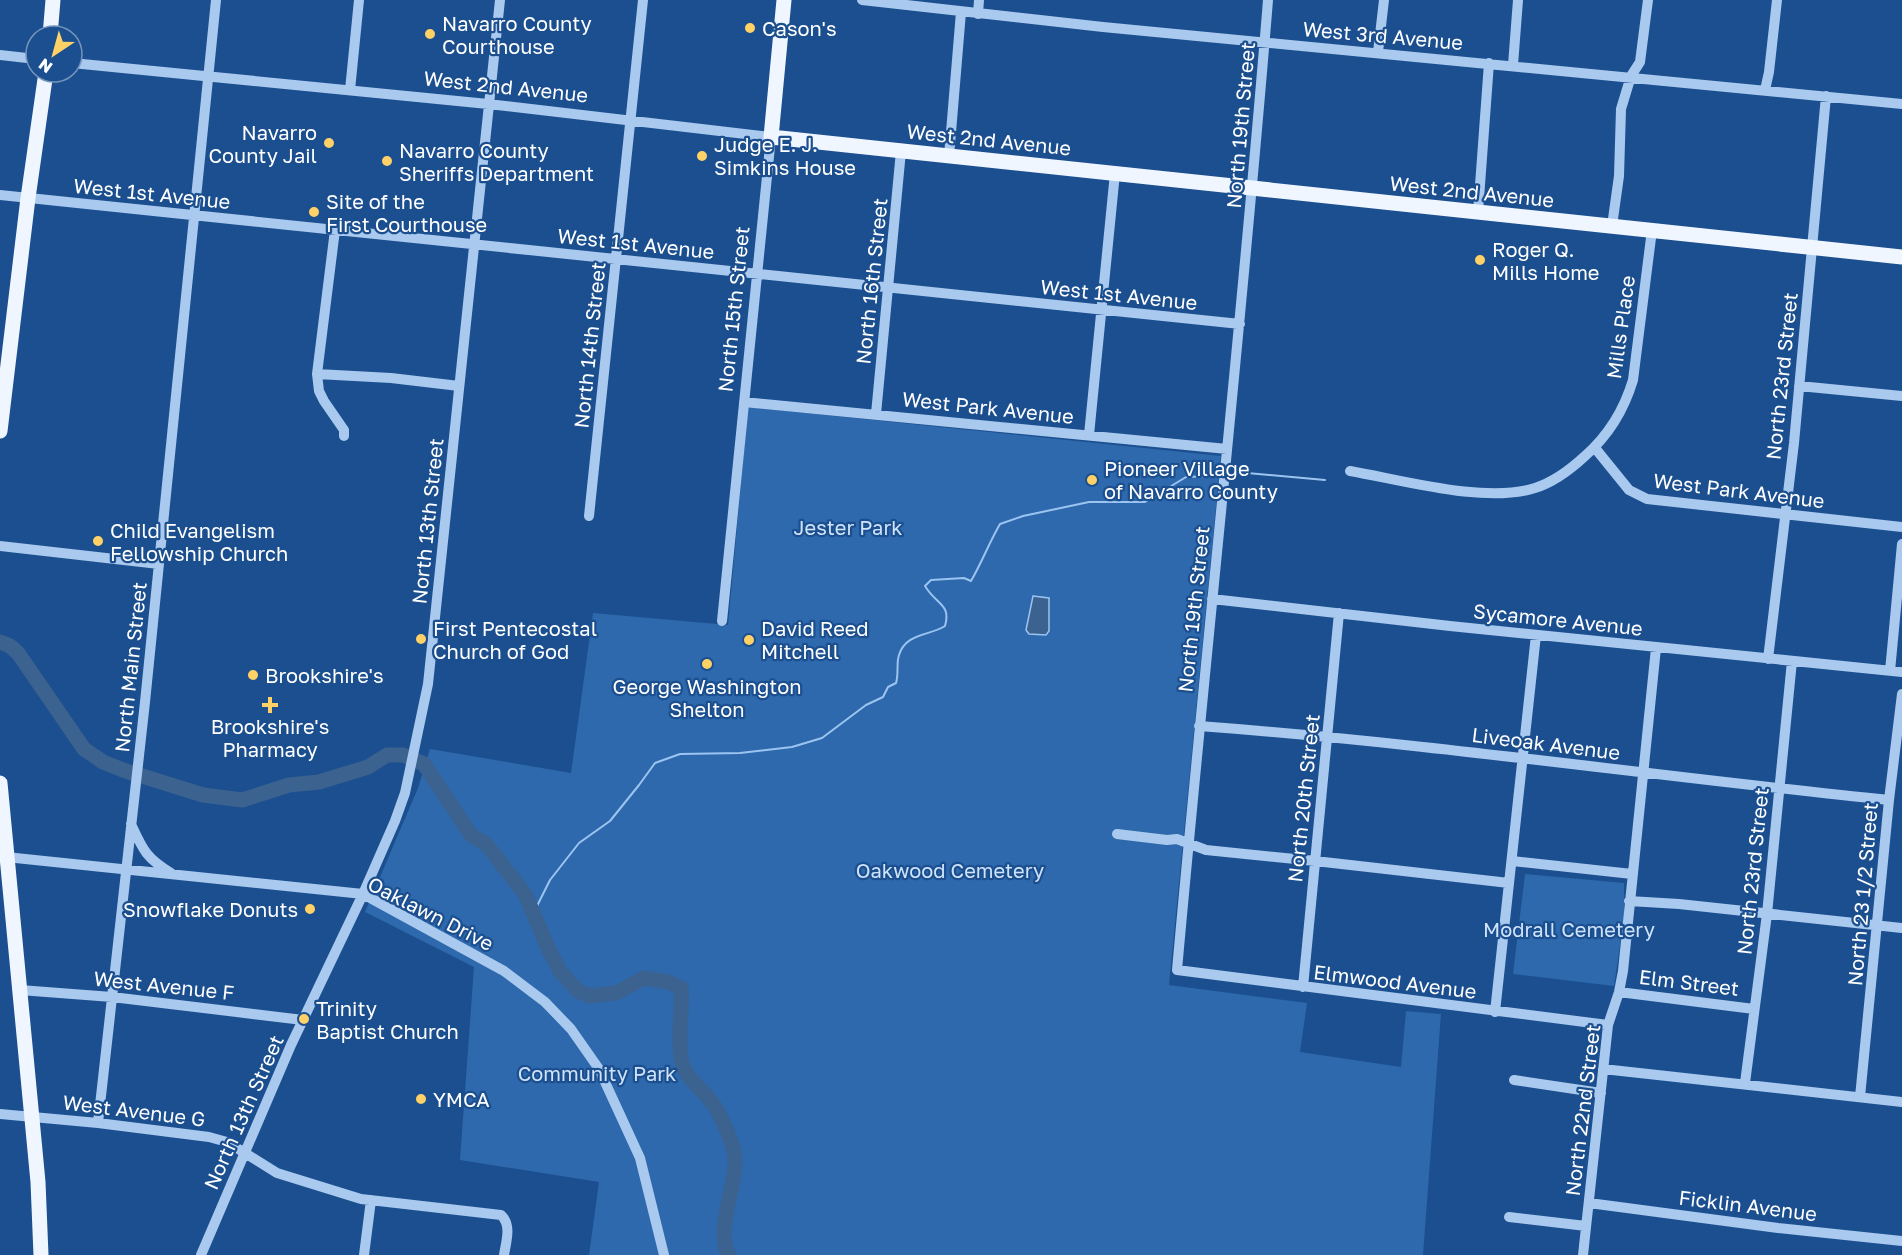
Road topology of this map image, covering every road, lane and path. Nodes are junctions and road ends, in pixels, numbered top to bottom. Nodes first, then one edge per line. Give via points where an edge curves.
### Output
1 (53, 0) edge
2 (216, 0) edge
3 (359, 0) edge
4 (500, 0) edge
5 (643, 0) edge
6 (784, 0) edge
7 (862, 0) edge
8 (979, 0) edge
9 (1268, 0) edge
10 (1384, 0) edge
11 (1518, 0) edge
12 (1648, 0) edge
13 (1777, 0) edge
14 (961, 12) junction
15 (978, 14) junction
16 (51, 24) edge
17 (1265, 42) junction
18 (1378, 52) junction
19 (0, 55) edge
20 (24, 58) edge
21 (1489, 63) junction
22 (84, 64) edge
23 (1513, 65) junction
24 (208, 75) junction
25 (1631, 76) junction
26 (44, 84) edge
27 (350, 90) junction
28 (1765, 90) junction
29 (1826, 96) junction
30 (488, 104) junction
31 (1902, 104) edge
32 (630, 121) junction
33 (771, 136) junction
34 (901, 151) junction
35 (949, 156) junction
36 (1115, 173) junction
37 (1254, 188) junction
38 (0, 195) edge
39 (28, 198) junction
40 (1478, 212) junction
41 (195, 216) junction
42 (1612, 226) junction
43 (335, 230) junction
44 (1652, 230) junction
45 (475, 245) junction
46 (1812, 248) junction
47 (1902, 257) edge
48 (616, 259) junction
49 (758, 274) junction
50 (888, 288) junction
51 (1101, 310) junction
52 (1240, 324) junction
53 (317, 374) junction
54 (459, 386) junction
55 (1799, 386) junction
56 (1902, 396) edge
57 (744, 402) junction
58 (876, 414) junction
59 (0, 430) edge
60 (1089, 435) junction
61 (344, 436) dead end
62 (1595, 448) junction
63 (1227, 449) junction
64 (1350, 471) dead end
65 (1785, 514) junction
66 (589, 516) dead end
67 (1902, 527) edge
68 (1902, 544) edge
69 (0, 546) edge
70 (159, 564) junction
71 (1212, 599) junction
72 (1339, 613) junction
73 (722, 621) dead end
74 (1536, 635) junction
75 (1656, 648) junction
76 (1768, 659) junction
77 (1792, 661) junction
78 (1890, 671) junction
79 (1902, 672) edge
80 (1902, 694) edge
81 (1199, 726) junction
82 (1327, 737) junction
83 (1523, 758) junction
84 (1643, 773) junction
85 (0, 783) edge
86 (1778, 789) junction
87 (1889, 800) junction
88 (131, 824) junction
89 (1117, 834) dead end
90 (1188, 843) junction
91 (6, 857) junction
92 (1315, 861) junction
93 (1512, 861) junction
94 (125, 869) junction
95 (1632, 874) junction
96 (174, 875) junction
97 (1509, 883) junction
98 (363, 894) junction
99 (1629, 901) junction
100 (1767, 914) junction
101 (1878, 926) junction
102 (1902, 928) edge
103 (1177, 970) joint
104 (1303, 987) junction
105 (20, 990) junction
106 (1618, 992) junction
107 (112, 997) junction
108 (1754, 1009) junction
109 (1495, 1012) junction
110 (303, 1020) junction
111 (1608, 1025) junction
112 (1603, 1069) junction
113 (1514, 1080) dead end
114 (1745, 1083) junction
115 (1601, 1093) junction
116 (1860, 1097) junction
117 (1902, 1102) edge
118 (0, 1114) edge
119 (32, 1117) junction
120 (98, 1123) junction
121 (245, 1153) junction
122 (371, 1200) junction
123 (1589, 1203) junction
124 (1509, 1217) dead end
125 (1586, 1226) junction
126 (1902, 1241) edge
127 (41, 1255) edge
128 (201, 1255) edge
129 (364, 1255) edge
130 (504, 1255) edge
131 (664, 1255) edge
132 (1583, 1255) edge

1 - 16 main road
2 - 24 street, North Main Street
3 - 27 street
4 - 30 street, North 13th Street
5 - 32 street, North 14th Street
6 - 33 main road, North 15th Street
7 - 14 street, West 3rd Avenue
8 - 15 street
9 - 17 street, North 19th Street
10 - 18 street
11 - 23 street
12 - 25 street via 1640,62
13 - 28 street
14 - 15 street, West 3rd Avenue
14 - 35 street
15 - 17 street, West 3rd Avenue
17 - 18 street, West 3rd Avenue
17 - 37 street, North 19th Street
18 - 21 street, West 3rd Avenue
19 - 20 street
21 - 23 street, West 3rd Avenue
21 - 40 street
22 - 24 street, West 2nd Avenue
23 - 25 street, West 3rd Avenue
24 - 27 street, West 2nd Avenue
24 - 41 street, North Main Street
25 - 28 street, West 3rd Avenue
25 - 42 street via 1621,109 1619,176
26 - 39 main road
27 - 30 street, West 2nd Avenue
28 - 29 street, West 3rd Avenue
29 - 31 street, West 3rd Avenue
29 - 46 street, North 23rd Street
30 - 32 street, West 2nd Avenue
30 - 45 street, North 13th Street
32 - 33 street, West 2nd Avenue
32 - 48 street, North 14th Street
33 - 34 main road, West 2nd Avenue
33 - 49 street, North 15th Street
34 - 35 main road, West 2nd Avenue
34 - 50 street, North 16th Street
35 - 36 main road, West 2nd Avenue
36 - 37 main road, West 2nd Avenue
36 - 51 street
37 - 40 main road, West 2nd Avenue
37 - 52 street, North 19th Street
38 - 39 street, West 1st Avenue
39 - 41 street, West 1st Avenue
39 - 59 main road
40 - 42 main road, West 2nd Avenue
41 - 43 street, West 1st Avenue
41 - 70 street, North Main Street
42 - 44 main road, West 2nd Avenue
43 - 45 street, West 1st Avenue
43 - 53 street
44 - 46 main road, West 2nd Avenue
44 - 62 street, Mills Place via 1632,380 1618,417
45 - 48 street, West 1st Avenue
45 - 54 street, North 13th Street
46 - 47 main road, West 2nd Avenue
46 - 55 street, North 23rd Street
48 - 49 street, West 1st Avenue
48 - 66 street, North 14th Street
49 - 50 street, West 1st Avenue
49 - 57 street, North 15th Street
50 - 51 street, West 1st Avenue
50 - 58 street, North 16th Street
51 - 52 street, West 1st Avenue
51 - 60 street
52 - 63 street, North 19th Street
53 - 54 street
53 - 61 street via 319,391
54 - 98 street, North 13th Street via 429,684 405,793
55 - 56 street
55 - 65 street, North 23rd Street
57 - 58 street, West Park Avenue
57 - 73 street, North 15th Street
58 - 60 street, West Park Avenue
60 - 63 street, West Park Avenue
62 - 64 street, Mills Place via 1561,475 1538,487 1518,491 1463,491
62 - 65 street, West Park Avenue via 1637,496
63 - 71 street, North 19th Street
65 - 67 street, West Park Avenue
65 - 76 street, North 23rd Street
68 - 78 street
69 - 70 street
70 - 88 street, North Main Street
71 - 72 street, Sycamore Avenue
71 - 81 street, North 19th Street
72 - 74 street, Sycamore Avenue
72 - 82 street, North 20th Street
74 - 75 street, Sycamore Avenue
74 - 83 street
75 - 76 street, Sycamore Avenue
75 - 84 street, North 22nd Street
76 - 77 street, Sycamore Avenue
77 - 78 street, Sycamore Avenue
77 - 86 street, North 23rd Street
78 - 79 street, Sycamore Avenue
80 - 87 street, North 23 1/2 Street
81 - 82 street, Liveoak Avenue
81 - 90 street, North 19th Street
82 - 83 street, Liveoak Avenue
82 - 92 street, North 20th Street
83 - 84 street, Liveoak Avenue
83 - 93 street
84 - 86 street, Liveoak Avenue
84 - 95 street, North 22nd Street
85 - 91 main road
86 - 87 street, Liveoak Avenue
86 - 100 street, North 23rd Street
87 - 101 street, North 23 1/2 Street
88 - 94 street, North Main Street
88 - 96 street via 143,852
89 - 90 street
90 - 92 street via 1206,850
90 - 103 street, North 19th Street
91 - 94 street, Oaklawn Drive
91 - 105 main road
92 - 97 street
92 - 104 street, North 20th Street
93 - 95 street
93 - 97 street
94 - 96 street, Oaklawn Drive
94 - 107 street, North Main Street
95 - 99 street, North 22nd Street
96 - 98 street, Oaklawn Drive
97 - 109 street
98 - 110 street, North 13th Street
98 - 131 street, Oaklawn Drive via 518,981 571,1029 599,1069 640,1158
99 - 100 street
99 - 106 street, North 22nd Street
100 - 101 street
100 - 108 street, North 23rd Street
101 - 102 street
101 - 116 street, North 23 1/2 Street
103 - 104 street, Elmwood Avenue
104 - 109 street, Elmwood Avenue
105 - 107 street, West Avenue F
105 - 119 main road
106 - 108 street, Elm Street
106 - 111 street, North 22nd Street
107 - 110 street, West Avenue F
107 - 120 street, North Main Street
108 - 114 street, North 23rd Street
109 - 111 street, Elmwood Avenue
110 - 121 street, North 13th Street
111 - 112 street, North 22nd Street
112 - 114 street
112 - 115 street, North 22nd Street
113 - 115 street
114 - 116 street
115 - 123 street, North 22nd Street
116 - 117 street
118 - 119 street, West Avenue G
119 - 120 street, West Avenue G
119 - 127 main road
120 - 121 street, West Avenue G via 209,1137 228,1142
121 - 122 street, West Avenue G via 277,1173
121 - 128 street, North 13th Street
122 - 129 street
122 - 130 street, West Avenue G via 504,1217
123 - 125 street, North 22nd Street
123 - 126 street, Ficklin Avenue
124 - 125 street
125 - 132 street, North 22nd Street

